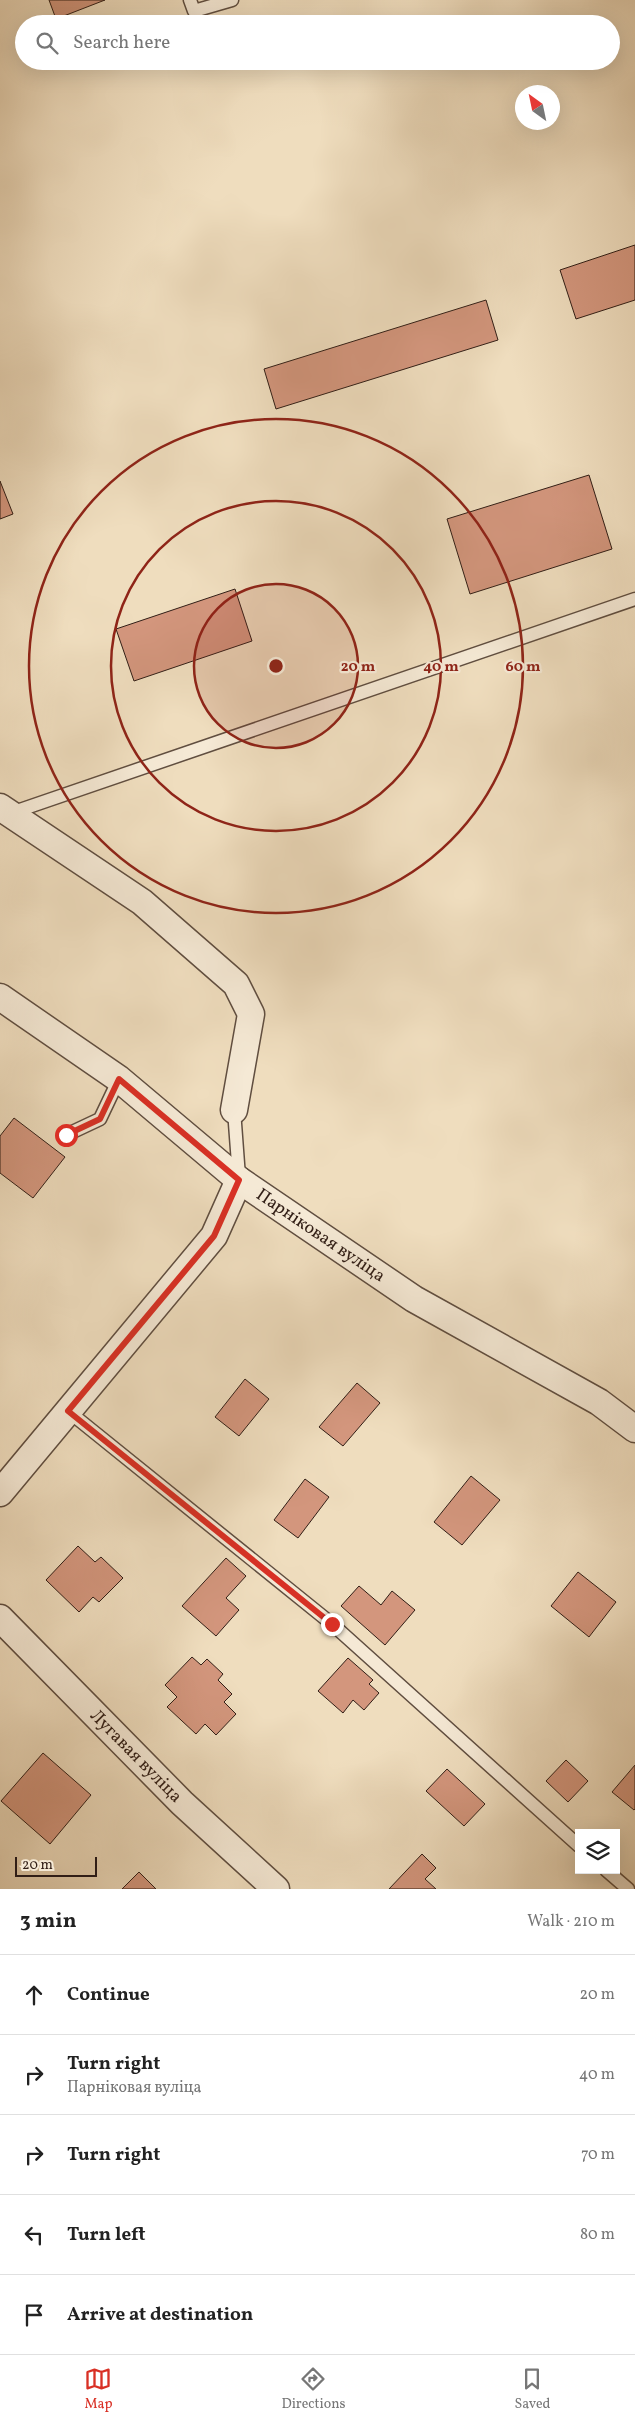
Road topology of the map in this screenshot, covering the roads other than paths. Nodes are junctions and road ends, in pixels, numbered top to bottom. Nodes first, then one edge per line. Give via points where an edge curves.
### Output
1 (190, 0) edge
2 (232, 0) edge
3 (635, 599) edge
4 (5, 810) edge
5 (0, 996) edge
6 (119, 1079) junction
7 (234, 1110) joint
8 (66, 1135) dead end
9 (239, 1180) junction
10 (68, 1411) junction
11 (635, 1429) edge
12 (0, 1493) edge
13 (0, 1618) edge
14 (575, 1842) edge
15 (611, 1874) edge
16 (276, 1889) edge
17 (628, 1889) edge

1 - 2 lane via 194,10
3 - 4 lane
4 - 7 street via 142,902 236,984 251,1014
5 - 6 street, Парніковая вуліца
6 - 8 lane via 100,1119
6 - 9 street, Парніковая вуліца
7 - 9 lane
9 - 10 street via 214,1236
9 - 11 street, Парніковая вуліца via 414,1299 598,1402
10 - 12 street
10 - 14 lane via 332,1624
13 - 16 street, Лугавая вуліца via 182,1803
15 - 17 lane

